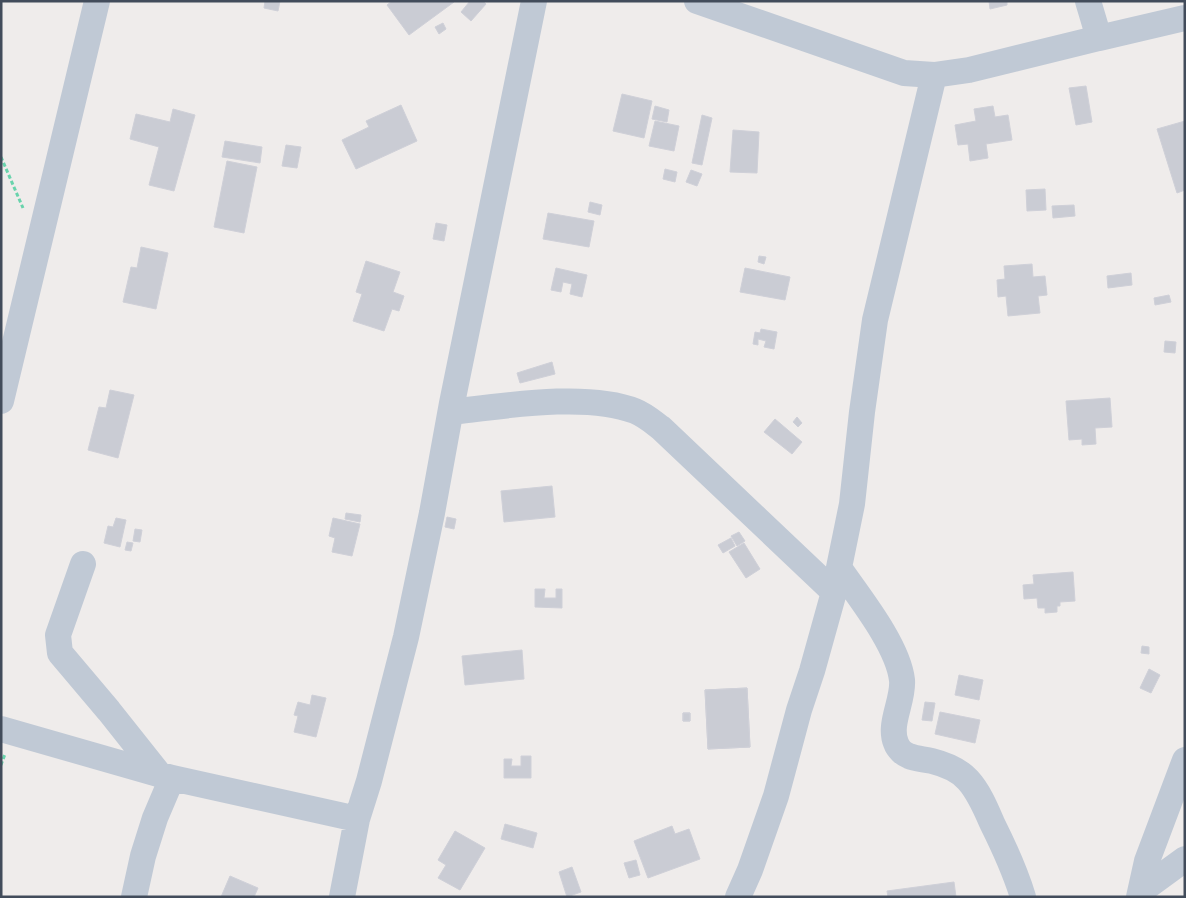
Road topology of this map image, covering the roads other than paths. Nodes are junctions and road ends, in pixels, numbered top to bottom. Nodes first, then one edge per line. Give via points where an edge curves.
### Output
1 (98, 1) edge
2 (534, 1) edge
3 (697, 1) edge
4 (1088, 1) edge
5 (1185, 18) edge
6 (1099, 38) junction
7 (934, 75) junction
8 (1, 401) edge
9 (451, 412) junction
10 (83, 564) dead end
11 (836, 580) junction
12 (1, 729) edge
13 (1185, 760) edge
14 (165, 776) junction
15 (357, 819) junction
16 (1185, 859) edge
17 (1140, 894) edge
18 (134, 897) edge
19 (342, 897) edge
20 (738, 897) edge
21 (1023, 897) edge

1 - 8 street
2 - 9 street
3 - 7 street via 904,72
4 - 6 street
5 - 6 street
6 - 7 street via 969,70
7 - 11 street via 875,320 852,504
9 - 11 street via 518,404 582,402 622,407 644,415
9 - 15 street via 406,637 370,781
10 - 14 street via 58,635 60,653
11 - 20 street via 776,796
11 - 21 street via 886,638 898,665 902,689 894,730 896,743 909,756 952,768 968,780 984,806
12 - 14 street
13 - 17 street via 1147,862
14 - 15 street
14 - 18 street
15 - 19 street
16 - 17 street

